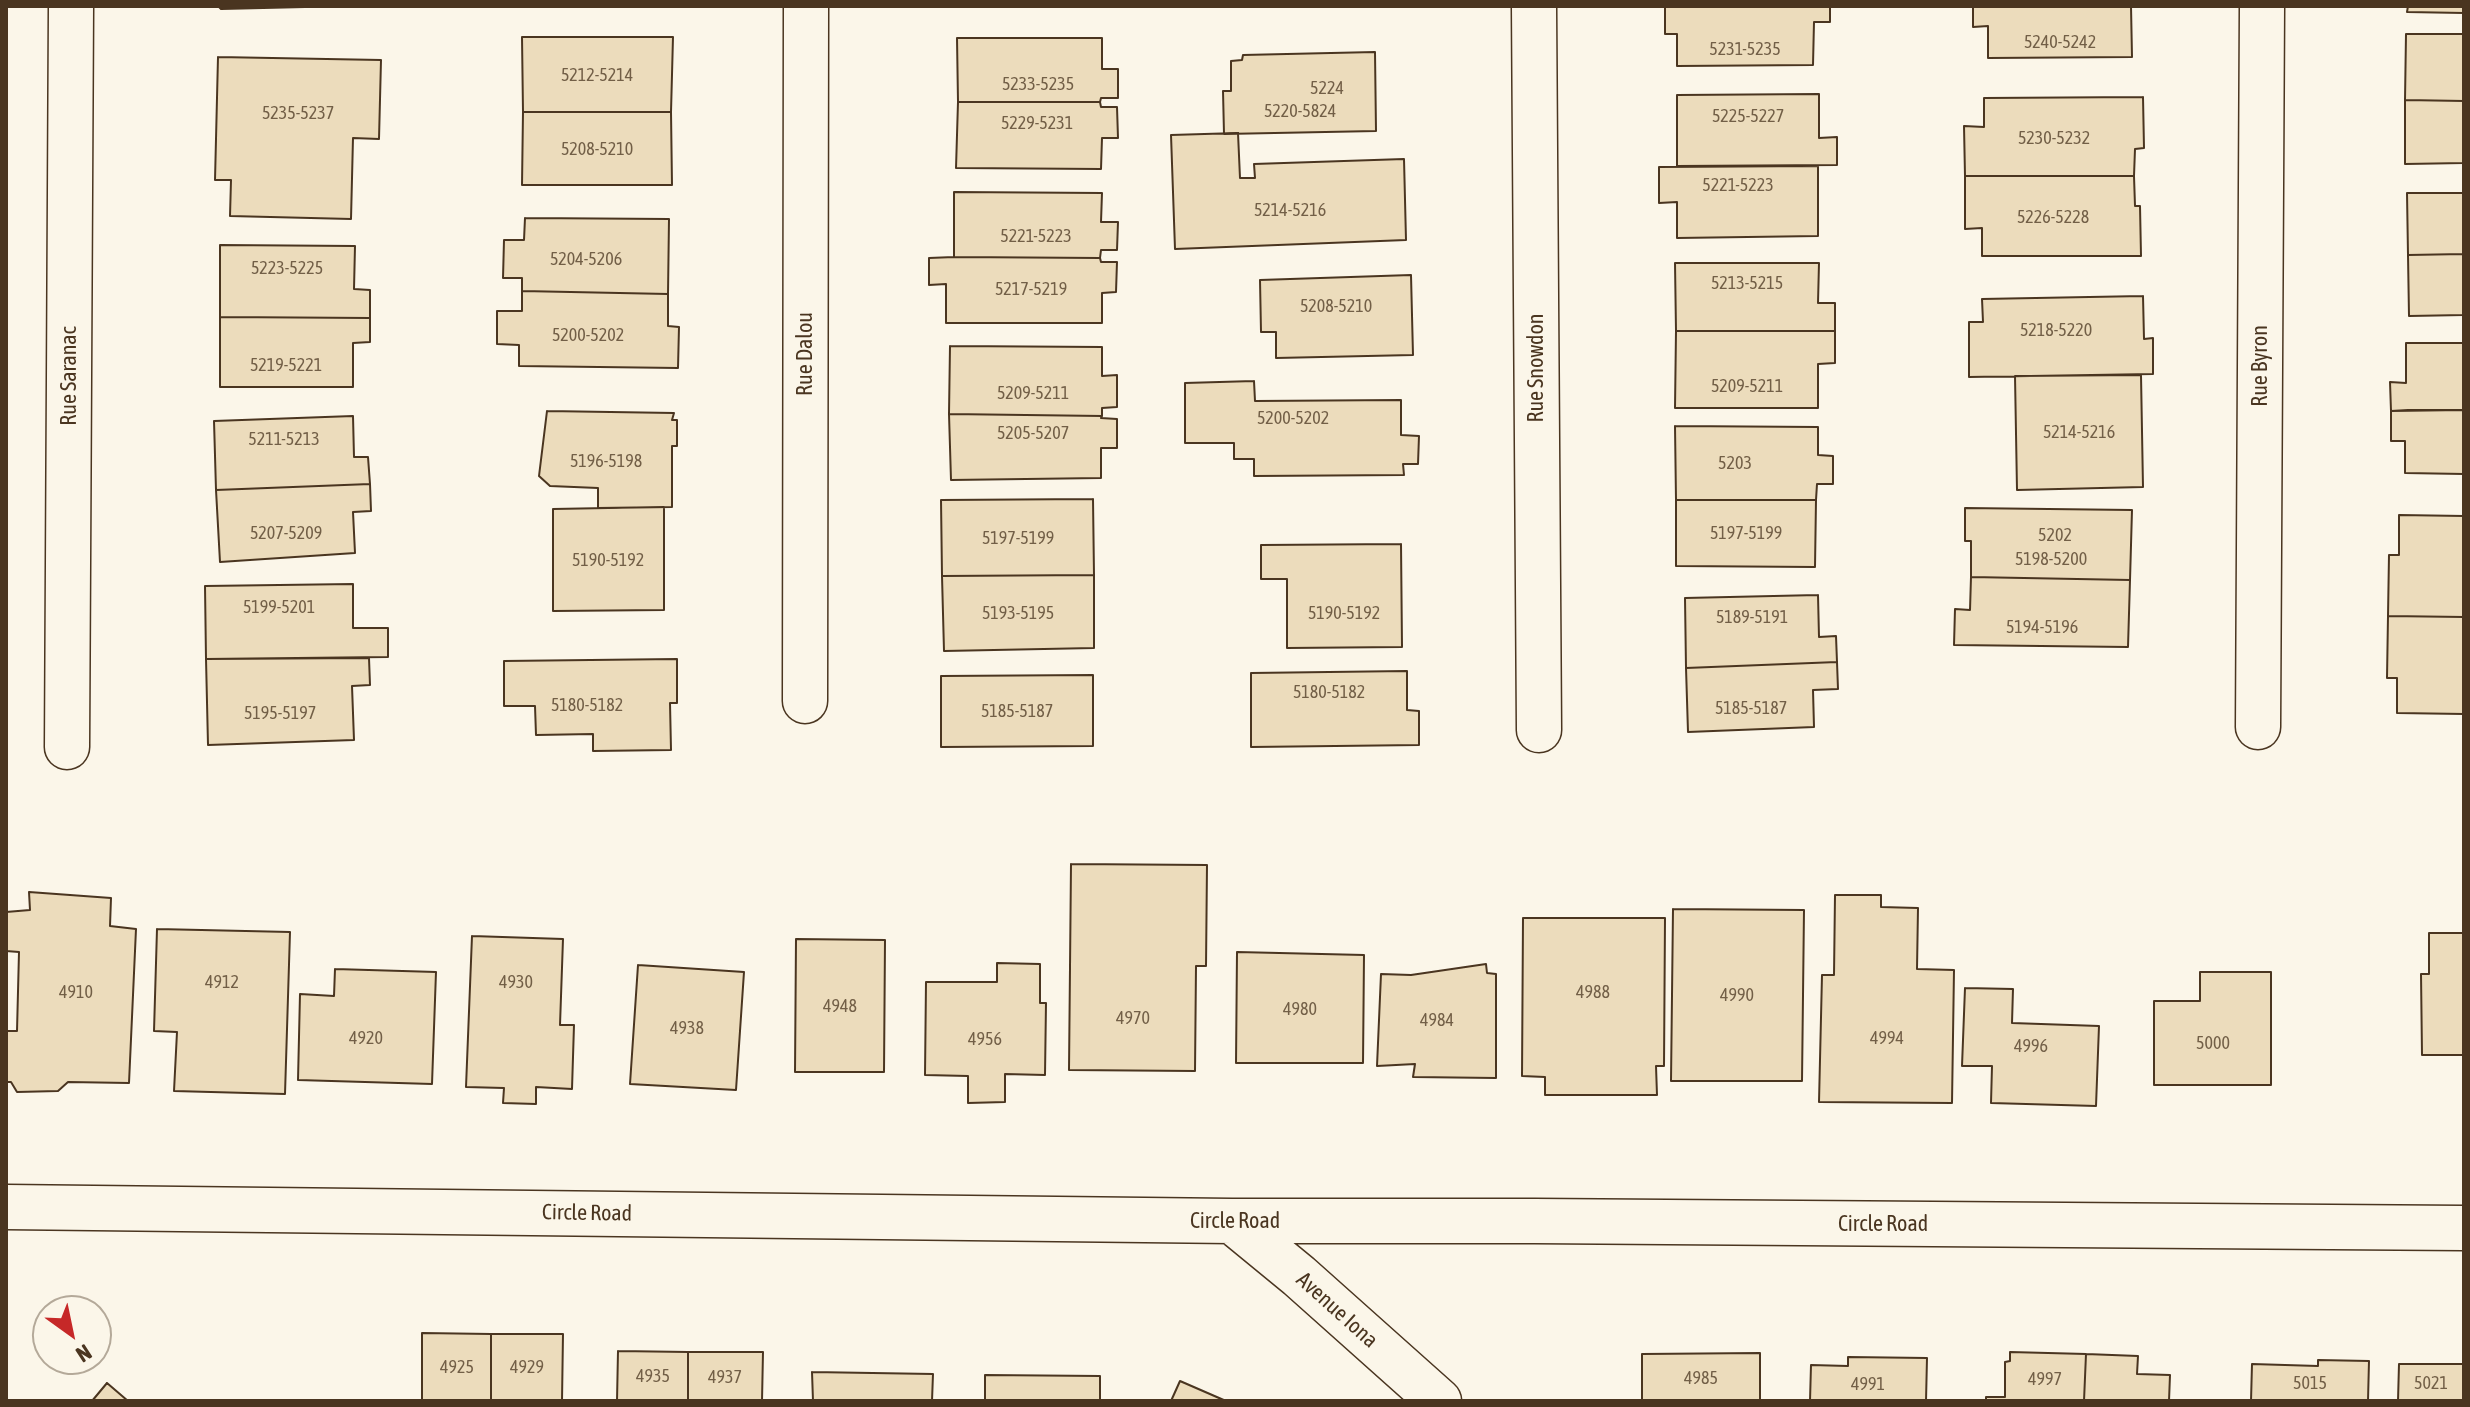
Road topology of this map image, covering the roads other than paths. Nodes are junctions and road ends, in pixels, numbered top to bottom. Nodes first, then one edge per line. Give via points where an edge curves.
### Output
1 (71, 6) edge
2 (806, 6) edge
3 (1534, 6) edge
4 (2262, 6) edge
5 (805, 701) dead end
6 (2258, 727) dead end
7 (1539, 730) dead end
8 (67, 747) dead end
9 (6, 1207) edge
10 (1232, 1221) junction
11 (2464, 1228) edge
12 (1439, 1401) edge

1 - 8 street, Rue Saranac
2 - 5 street, Rue Dalou
3 - 7 street, Rue Snowdon
4 - 6 street, Rue Byron
9 - 10 street, Circle Road
10 - 11 street, Circle Road
10 - 12 street, Avenue Iona

